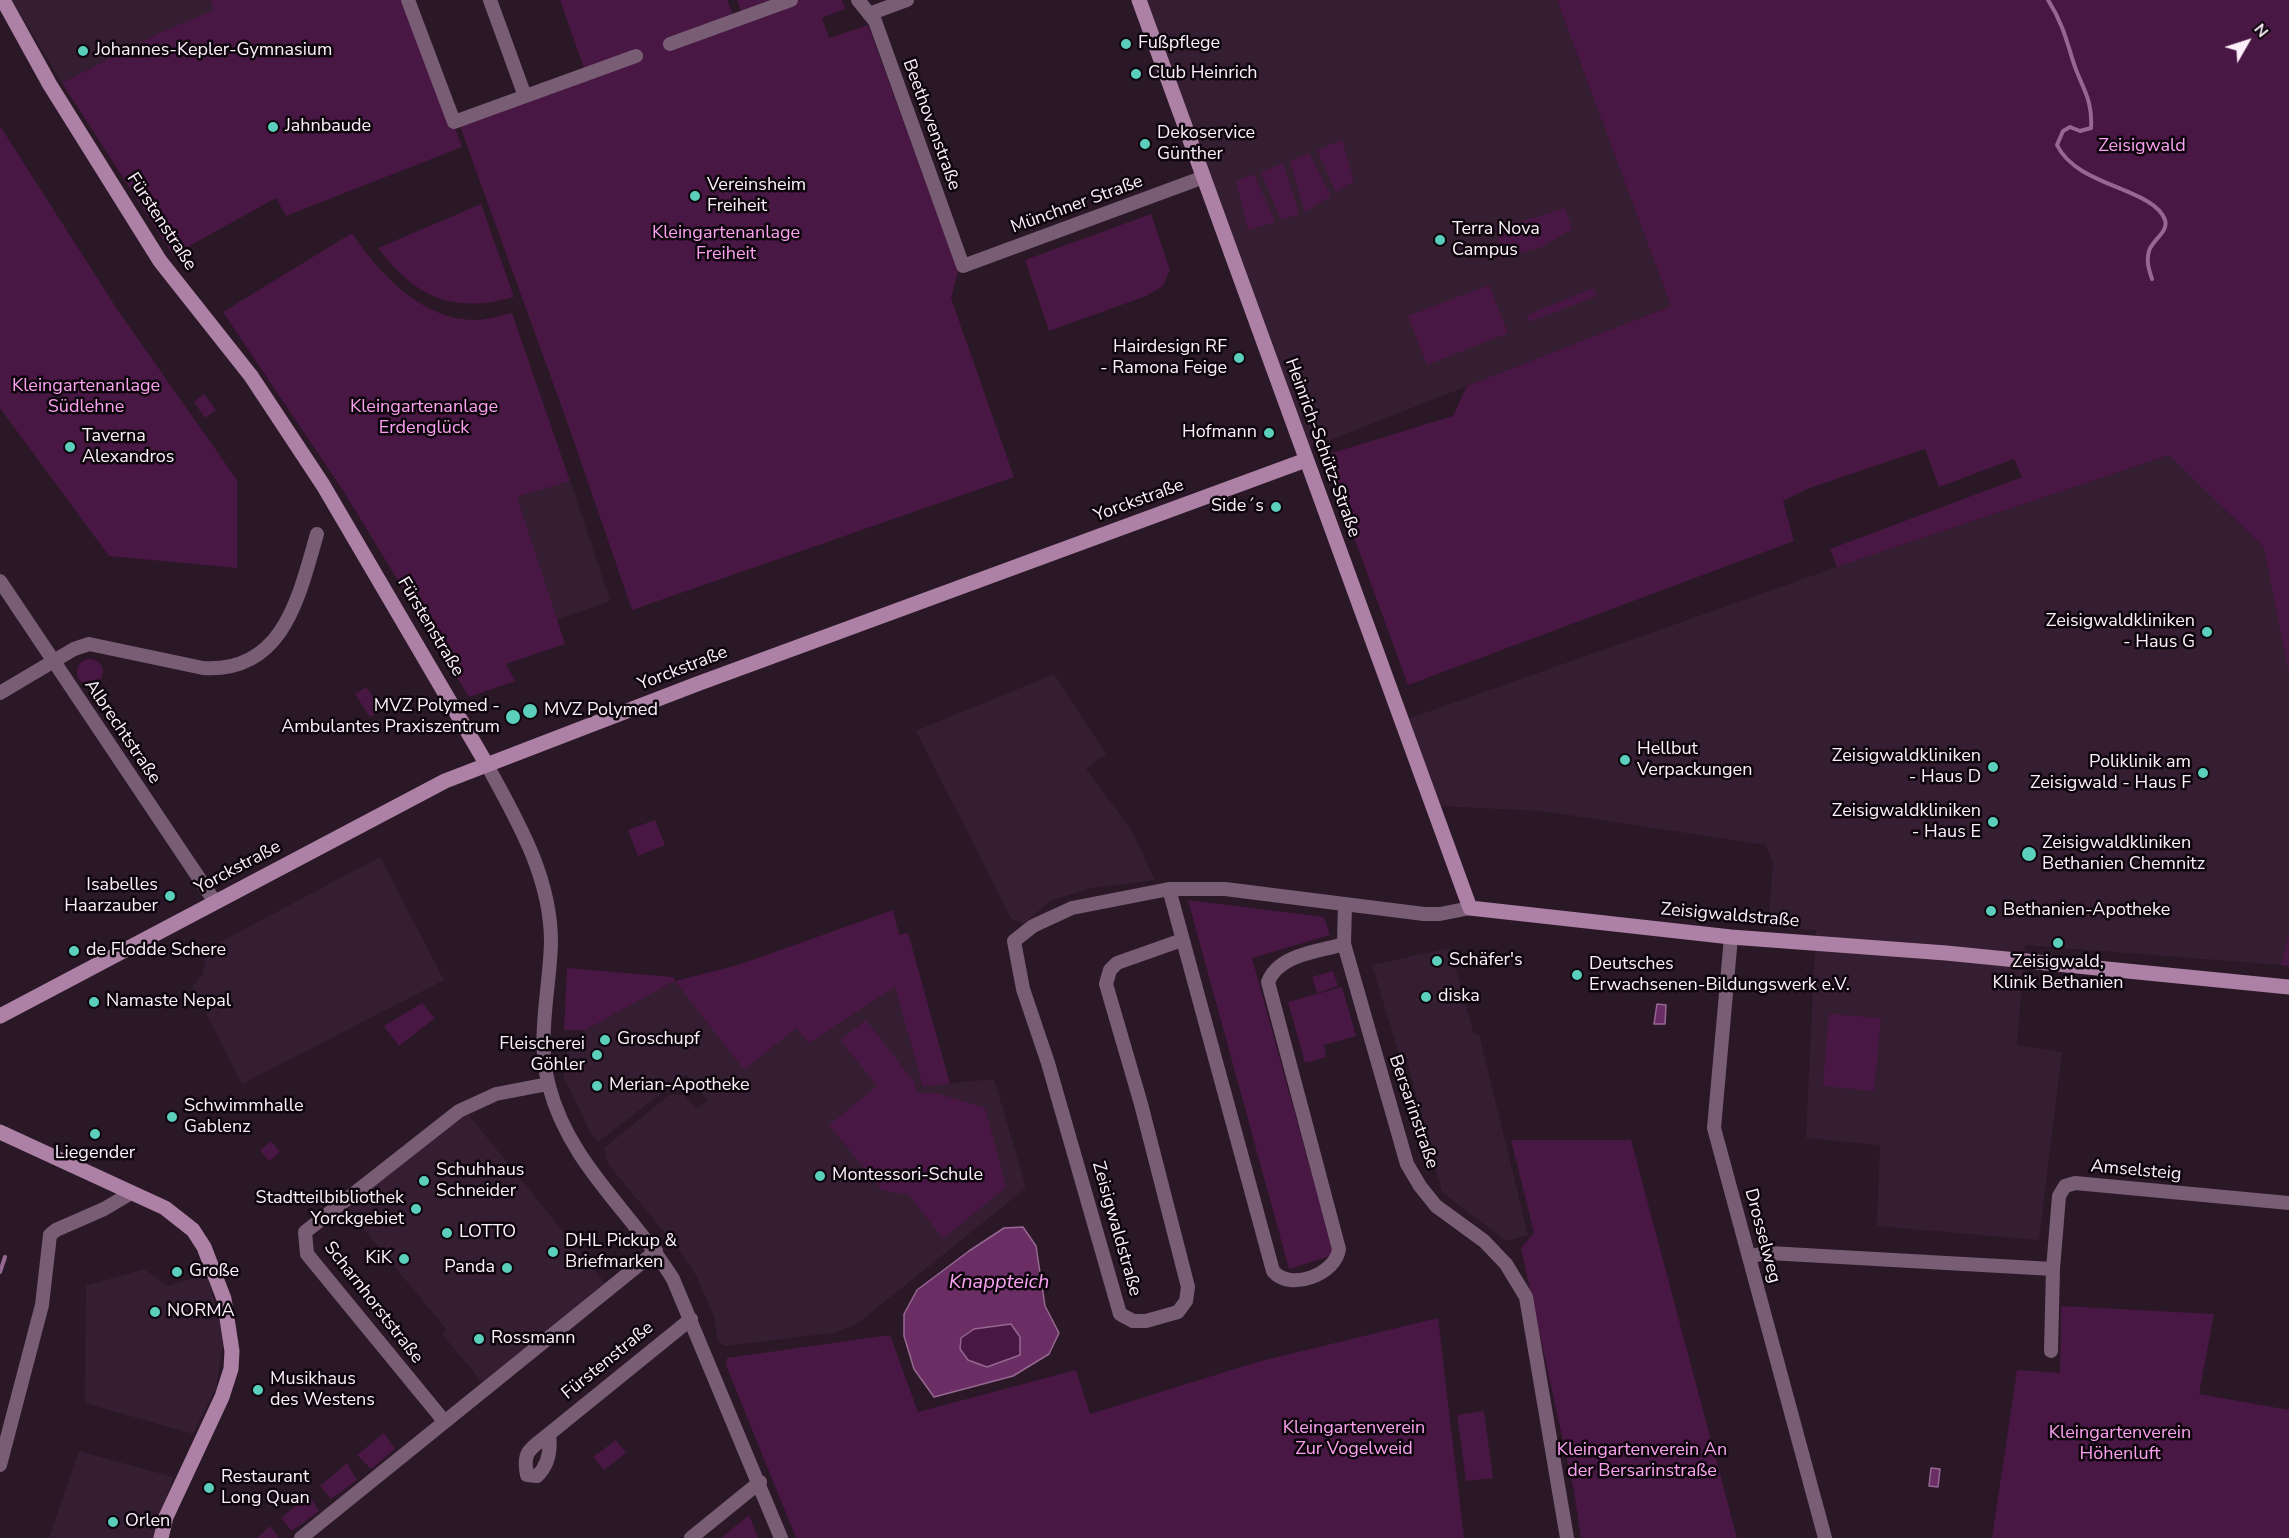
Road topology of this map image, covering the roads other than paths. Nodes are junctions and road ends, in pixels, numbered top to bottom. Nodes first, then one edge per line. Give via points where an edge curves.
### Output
1 (3, 0) edge
2 (408, 0) edge
3 (490, 0) edge
4 (791, 0) edge
5 (858, 0) edge
6 (907, 0) edge
7 (1139, 0) edge
8 (869, 14) junction
9 (669, 44) dead end
10 (636, 56) dead end
11 (525, 96) junction
12 (1204, 177) junction
13 (963, 266) joint
14 (1306, 460) junction
15 (317, 534) dead end
16 (0, 581) edge
17 (54, 661) junction
18 (0, 693) edge
19 (487, 765) junction
20 (1169, 890) junction
21 (215, 902) junction
22 (1345, 906) junction
23 (1470, 908) junction
24 (1731, 937) junction
25 (1182, 940) junction
26 (1344, 944) junction
27 (2289, 987) edge
28 (0, 1016) edge
29 (548, 1084) junction
30 (0, 1132) edge
31 (131, 1193) junction
32 (2289, 1203) edge
33 (656, 1251) junction
34 (1749, 1256) junction
35 (2053, 1269) junction
36 (691, 1319) junction
37 (2051, 1351) dead end
38 (444, 1421) junction
39 (549, 1434) dead end
40 (0, 1465) edge
41 (760, 1482) junction
42 (161, 1538) edge
43 (301, 1538) edge
44 (691, 1538) edge
45 (781, 1538) edge
46 (1567, 1538) edge
47 (1825, 1538) edge

1 - 19 main road, Fürstenstraße via 50,86 160,261 251,376 323,485
2 - 11 street via 454,122
3 - 11 street
4 - 9 street
5 - 8 street, Beethovenstraße
6 - 8 street
7 - 12 main road, Heinrich-Schütz-Straße
8 - 13 street, Beethovenstraße via 875,21
10 - 11 street
12 - 13 street, Münchner Straße
12 - 14 main road, Heinrich-Schütz-Straße
14 - 19 main road, Yorckstraße
14 - 23 main road, Heinrich-Schütz-Straße
15 - 17 street via 279,637 248,660 221,669 203,668 89,644
16 - 17 street, Albrechtstraße
17 - 18 street
17 - 21 street, Albrechtstraße
19 - 21 main road, Yorckstraße via 445,781
19 - 29 street, Fürstenstraße via 519,824 548,903 551,941 544,1039
20 - 22 street, Zeisigwaldstraße via 1225,889
20 - 25 street
20 - 25 street, Zeisigwaldstraße via 1072,908 1033,926 1014,941 1023,989 1120,1314 1133,1321 1178,1312 1186,1302 1188,1287 1106,984 1117,963
21 - 28 main road, Yorckstraße
22 - 23 street, Zeisigwaldstraße via 1440,915
22 - 26 street, Bersarinstraße
23 - 24 main road, Zeisigwaldstraße
24 - 27 main road, Zeisigwaldstraße via 1946,953
24 - 34 street, Drosselweg via 1714,1128
25 - 26 street via 1273,1271 1280,1279 1290,1281 1331,1266 1338,1260 1340,1249 1268,982 1272,972 1285,961
26 - 46 street, Bersarinstraße via 1407,1164 1436,1206 1484,1241 1506,1264 1526,1297
29 - 33 street, Fürstenstraße via 559,1119 582,1159
29 - 38 street, Scharnhorststraße via 496,1095 459,1111 306,1233 307,1254
30 - 31 main road
31 - 40 street via 50,1235 42,1305
31 - 42 main road via 165,1208 194,1230 215,1271 231,1332 231,1369 222,1396 166,1517
32 - 35 street, Amselsteig via 2075,1183 2065,1186 2059,1196
33 - 36 street, Fürstenstraße
33 - 38 street
34 - 35 street via 1769,1253
34 - 47 street, Drosselweg
35 - 37 street, Amselsteig
36 - 39 street, Fürstenstraße
36 - 41 street, Fürstenstraße
38 - 43 street
41 - 44 street
41 - 45 street, Fürstenstraße

